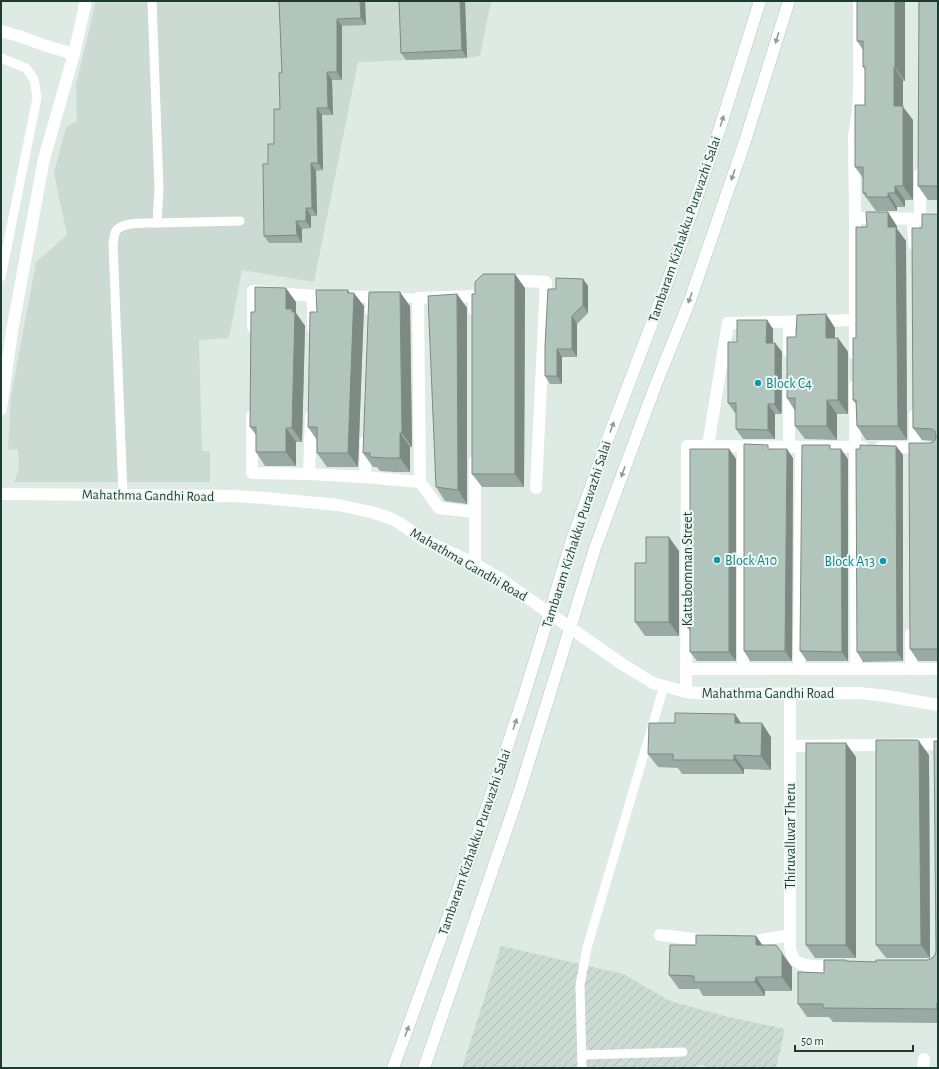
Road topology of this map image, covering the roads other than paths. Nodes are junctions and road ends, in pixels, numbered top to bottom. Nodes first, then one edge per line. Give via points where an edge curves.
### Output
1 (86, 1) edge
2 (152, 1) edge
3 (760, 1) edge
4 (789, 1) edge
5 (859, 1) edge
6 (1, 31) edge
7 (74, 54) junction
8 (1, 58) edge
9 (920, 164) edge
10 (855, 218) junction
11 (917, 219) junction
12 (938, 219) edge
13 (240, 221) dead end
14 (157, 223) junction
15 (914, 258) edge
16 (1, 277) edge
17 (482, 288) junction
18 (313, 296) junction
19 (379, 297) junction
20 (418, 298) junction
21 (474, 320) edge
22 (855, 320) junction
23 (371, 321) edge
24 (789, 322) junction
25 (253, 338) edge
26 (312, 342) edge
27 (789, 361) edge
28 (789, 376) edge
29 (915, 400) edge
30 (252, 402) edge
31 (311, 404) edge
32 (1, 409) edge
33 (366, 430) edge
34 (708, 446) junction
35 (743, 447) junction
36 (795, 447) junction
37 (855, 447) junction
38 (475, 448) edge
39 (938, 448) edge
40 (912, 450) junction
41 (310, 474) junction
42 (365, 477) junction
43 (420, 482) junction
44 (536, 488) dead end
45 (1, 494) edge
46 (123, 495) junction
47 (475, 512) junction
48 (476, 564) junction
49 (550, 613) junction
50 (911, 622) edge
51 (570, 628) junction
52 (743, 669) junction
53 (799, 669) junction
54 (856, 669) junction
55 (911, 669) junction
56 (938, 669) edge
57 (686, 670) junction
58 (664, 686) junction
59 (686, 692) junction
60 (790, 693) junction
61 (938, 705) edge
62 (791, 746) junction
63 (937, 747) edge
64 (660, 935) dead end
65 (790, 935) junction
66 (720, 941) edge
67 (735, 941) edge
68 (850, 966) edge
69 (683, 1052) dead end
70 (582, 1055) junction
71 (393, 1068) edge
72 (424, 1068) edge
73 (582, 1068) edge

1 - 7 street
2 - 14 lane via 159,189
49 -> 3 street, Tambaram Kizhakku Puravazhi Salai via 571,543 607,441 689,220
4 -> 51 street, Tambaram Kizhakku Puravazhi Salai via 712,238 595,548
5 - 10 street via 859,93 854,136
6 - 7 street
7 - 32 street via 44,159 12,331
8 - 16 lane via 26,68 34,79 37,98
9 - 11 street
10 - 11 street
10 - 22 street
11 - 12 street
11 - 15 street
13 - 14 lane
14 - 46 lane via 119,227 113,243
17 - 20 street
17 - 21 street
17 - 44 street via 546,282
18 - 19 street
18 - 25 street via 253,291
18 - 26 street
19 - 20 lane
19 - 23 street
20 - 43 street
22 - 24 street
22 - 37 street
24 - 27 street
24 - 34 street via 728,322
28 - 36 street
29 - 40 street
30 - 41 street via 252,473
31 - 41 street
33 - 42 street
34 - 35 street
34 - 57 street, Kattabomman Street via 687,446
35 - 36 street
35 - 52 street
36 - 37 street
36 - 53 street
37 - 40 street
37 - 54 street
38 - 47 street
39 - 40 street
41 - 42 street
42 - 43 street
43 - 47 street via 439,508
45 - 46 street, Mahathma Gandhi Road
46 - 48 street, Mahathma Gandhi Road via 265,498 371,512 390,518 422,539
47 - 48 street
48 - 49 street, Mahathma Gandhi Road
49 - 51 street, Mahathma Gandhi Road
71 -> 49 street, Tambaram Kizhakku Puravazhi Salai via 472,852
50 - 55 street
51 - 58 street, Mahathma Gandhi Road via 622,664 653,683
51 - 72 street, Tambaram Kizhakku Puravazhi Salai via 519,793
52 - 53 street
52 - 57 street
53 - 54 street
54 - 55 street
55 - 56 street
57 - 59 street, Kattabomman Street
58 - 59 street, Mahathma Gandhi Road
58 - 70 lane via 587,948 580,985
59 - 60 street, Mahathma Gandhi Road
60 - 61 street, Mahathma Gandhi Road via 860,693
60 - 62 street, Thiruvalluvar Theru
62 - 63 street
62 - 65 street, Thiruvalluvar Theru
64 - 66 street
65 - 67 street via 750,942
65 - 68 street, Thiruvalluvar Theru via 790,948 796,962 811,966
69 - 70 lane
70 - 73 lane

